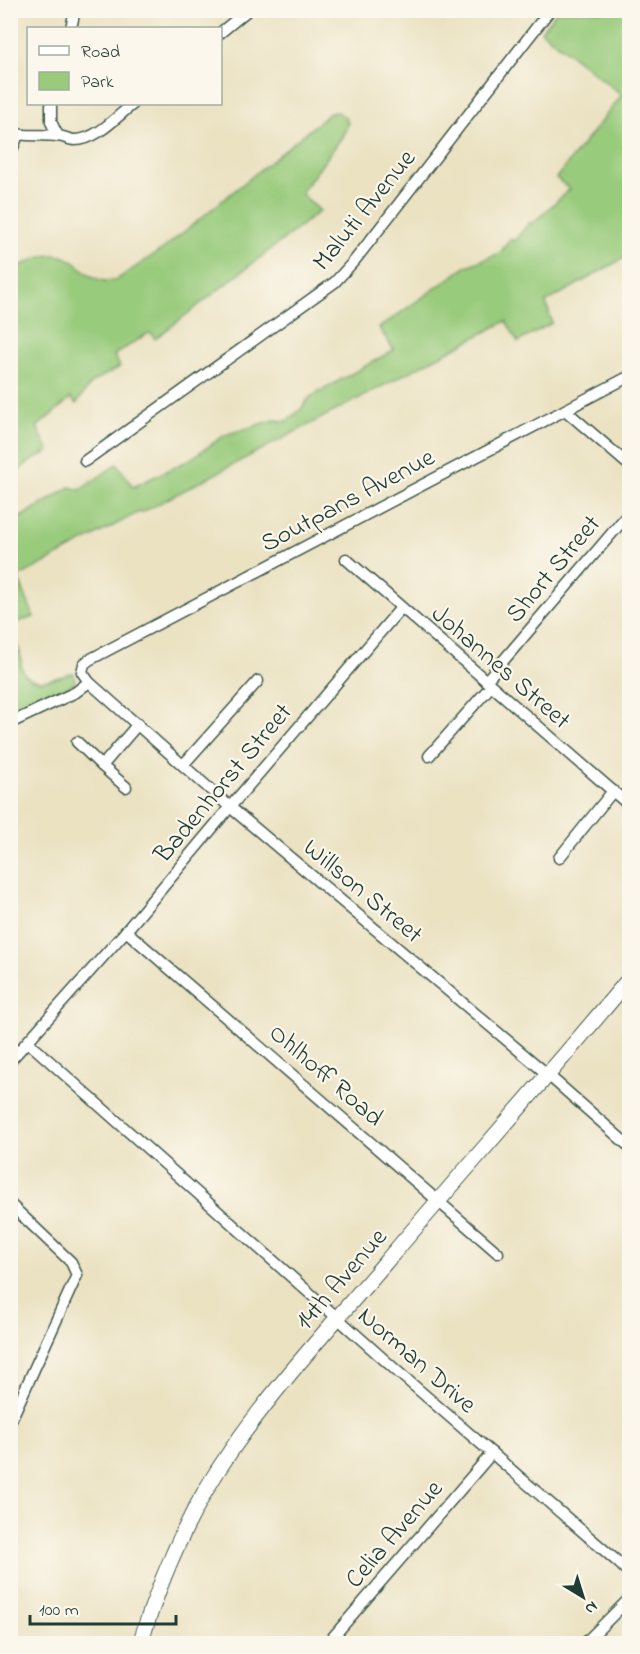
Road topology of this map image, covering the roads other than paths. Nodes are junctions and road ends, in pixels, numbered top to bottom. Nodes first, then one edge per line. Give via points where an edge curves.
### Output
1 (75, 10) edge
2 (248, 10) edge
3 (550, 10) edge
4 (70, 27) edge
5 (222, 31) edge
6 (51, 105) edge
7 (132, 105) edge
8 (14, 134) edge
9 (58, 136) junction
10 (10, 154) edge
11 (630, 376) edge
12 (565, 410) junction
13 (85, 461) dead end
14 (630, 466) edge
15 (630, 512) edge
16 (346, 559) dead end
17 (401, 608) junction
18 (258, 681) dead end
19 (89, 682) junction
20 (488, 683) junction
21 (10, 723) edge
22 (138, 724) junction
23 (77, 742) dead end
24 (429, 756) dead end
25 (102, 765) junction
26 (183, 765) junction
27 (126, 787) dead end
28 (630, 789) edge
29 (621, 798) edge
30 (230, 807) junction
31 (559, 858) dead end
32 (126, 930) junction
33 (630, 978) edge
34 (28, 1042) junction
35 (10, 1061) edge
36 (547, 1074) junction
37 (630, 1147) edge
38 (439, 1200) junction
39 (10, 1204) edge
40 (498, 1253) dead end
41 (337, 1318) junction
42 (10, 1422) edge
43 (492, 1453) junction
44 (625, 1566) edge
45 (630, 1574) edge
46 (630, 1591) edge
47 (625, 1601) edge
48 (140, 1644) edge
49 (327, 1644) edge
50 (584, 1644) edge

1 - 4 street
2 - 5 street
3 - 13 street, Maluti Avenue via 335,282
6 - 9 street via 51,122
7 - 9 street via 89,137 76,140
8 - 9 street
8 - 10 street
11 - 12 street, Soutpans Avenue
12 - 14 street
12 - 19 street, Soutpans Avenue via 86,662 82,674
15 - 20 street, Short Street
16 - 17 street, Johannes Street
17 - 20 street, Johannes Street
17 - 30 street, Badenhorst Street
18 - 26 street
19 - 21 street
19 - 22 street, Willson Street
20 - 24 street, Short Street
20 - 29 street, Johannes Street
22 - 25 street
22 - 26 street, Willson Street
23 - 25 street
25 - 27 street
26 - 30 street, Willson Street
28 - 29 street
29 - 31 street
30 - 32 street, Badenhorst Street
30 - 36 street, Willson Street
32 - 34 street, Badenhorst Street
32 - 38 street, Ohlhoff Road
33 - 36 main road, 14th Avenue
34 - 35 street, Badenhorst Street
34 - 41 street, Norman Drive
36 - 37 street, Willson Street
36 - 38 main road, 14th Avenue
38 - 40 street, Ohlhoff Road
38 - 41 main road, 14th Avenue
39 - 42 street via 77,1272
41 - 43 street, Norman Drive
41 - 48 main road, 14th Avenue via 251,1423 213,1479 172,1556
43 - 44 street, Norman Drive
43 - 49 street, Celia Avenue
44 - 45 street, Norman Drive
46 - 47 street
47 - 50 street

